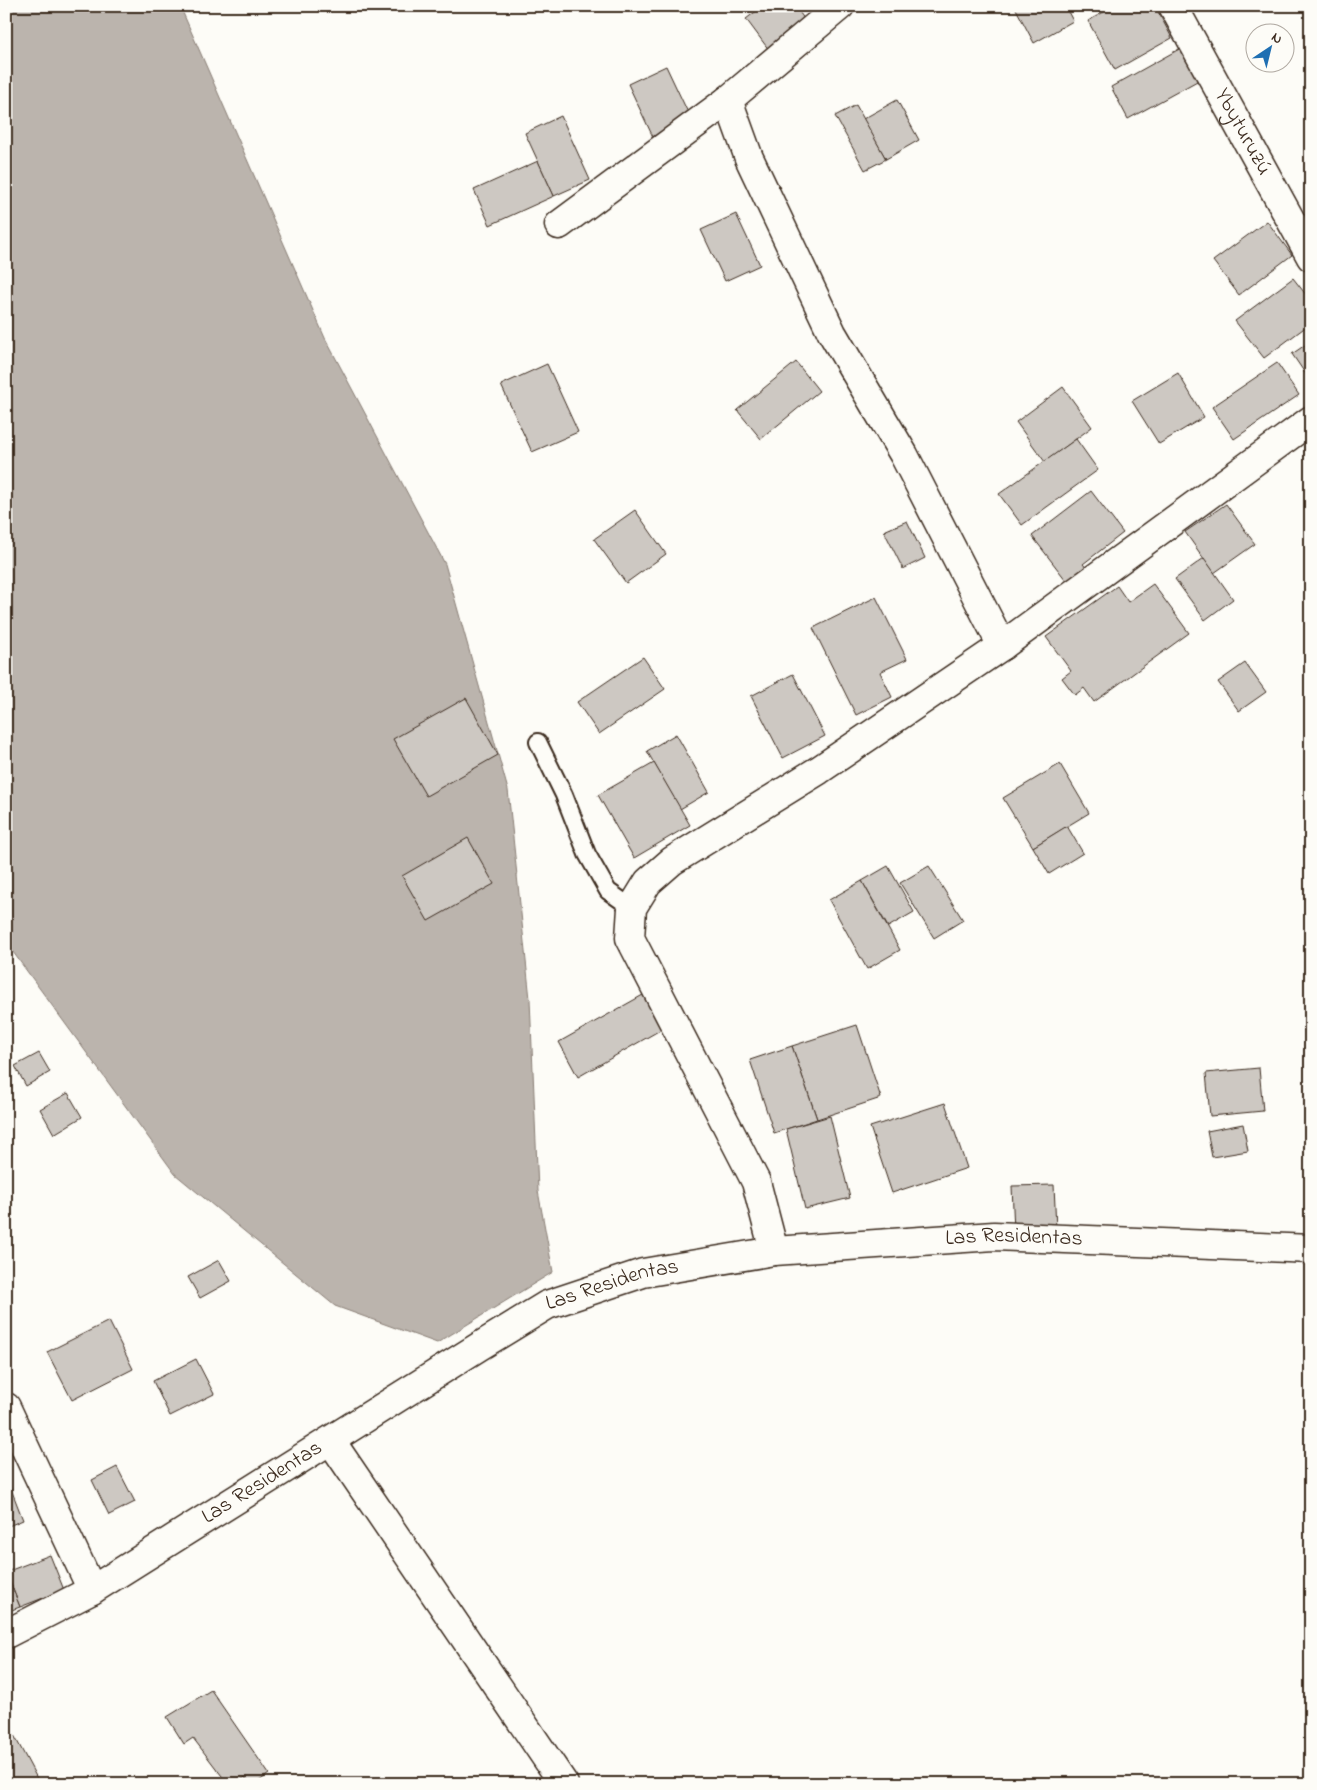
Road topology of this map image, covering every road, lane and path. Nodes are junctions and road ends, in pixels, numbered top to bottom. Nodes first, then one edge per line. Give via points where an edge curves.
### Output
1 (840, 6) edge
2 (1173, 6) edge
3 (728, 100) junction
4 (559, 225) dead end
5 (1311, 257) edge
6 (1311, 420) edge
7 (1002, 646) junction
8 (538, 742) dead end
9 (632, 908) junction
10 (1311, 1249) edge
11 (774, 1251) junction
12 (6, 1407) edge
13 (331, 1441) junction
14 (92, 1590) junction
15 (6, 1634) edge
16 (564, 1784) edge

1 - 3 street
2 - 5 street, Ybyturuzú
3 - 4 street
3 - 7 street via 749,158 832,333 904,455
6 - 7 street
7 - 9 street via 818,770 672,861 648,882
8 - 9 lane via 564,795 587,854 608,891
9 - 11 street via 630,938 756,1182
10 - 11 street, Las Residentas via 994,1236
11 - 13 street, Las Residentas via 642,1273 547,1306
12 - 14 street
13 - 14 street, Las Residentas
13 - 16 street
14 - 15 street, Las Residentas

